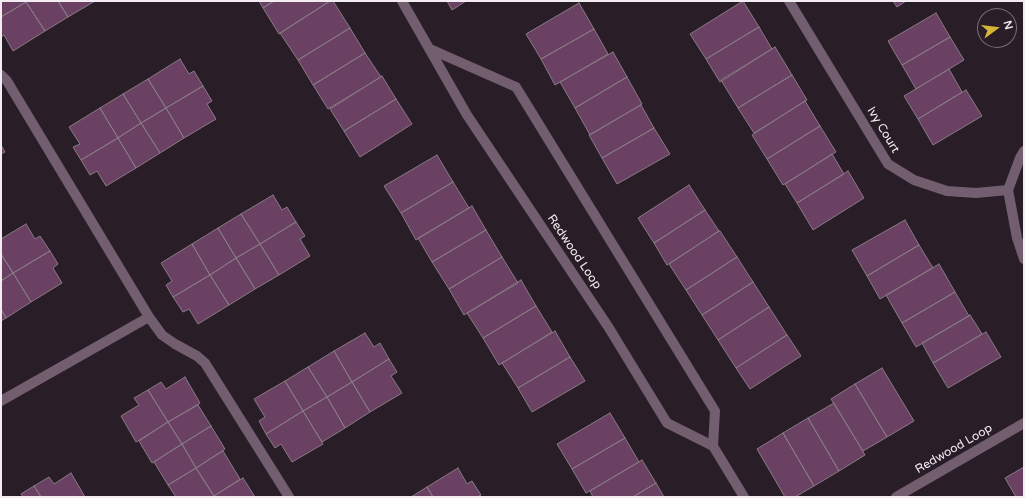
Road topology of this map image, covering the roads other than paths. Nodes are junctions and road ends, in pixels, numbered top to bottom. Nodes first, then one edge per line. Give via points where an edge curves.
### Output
1 (402, 1) edge
2 (789, 1) edge
3 (430, 49) junction
4 (1, 75) edge
5 (1024, 151) edge
6 (1008, 190) junction
7 (1024, 259) edge
8 (149, 317) junction
9 (1, 401) edge
10 (1024, 423) edge
11 (713, 446) junction
12 (289, 497) edge
13 (744, 497) edge
14 (896, 497) edge

1 - 3 street, Redwood Loop
2 - 6 street, Ivy Court via 888,164 914,180 947,191 976,194
3 - 11 street, Redwood Loop via 467,115 609,328 667,423
3 - 11 street via 516,88 715,411
4 - 8 street
5 - 6 street
6 - 7 street via 1017,238
8 - 9 street
8 - 12 street via 162,335 205,363
10 - 14 street, Redwood Loop
11 - 13 street

